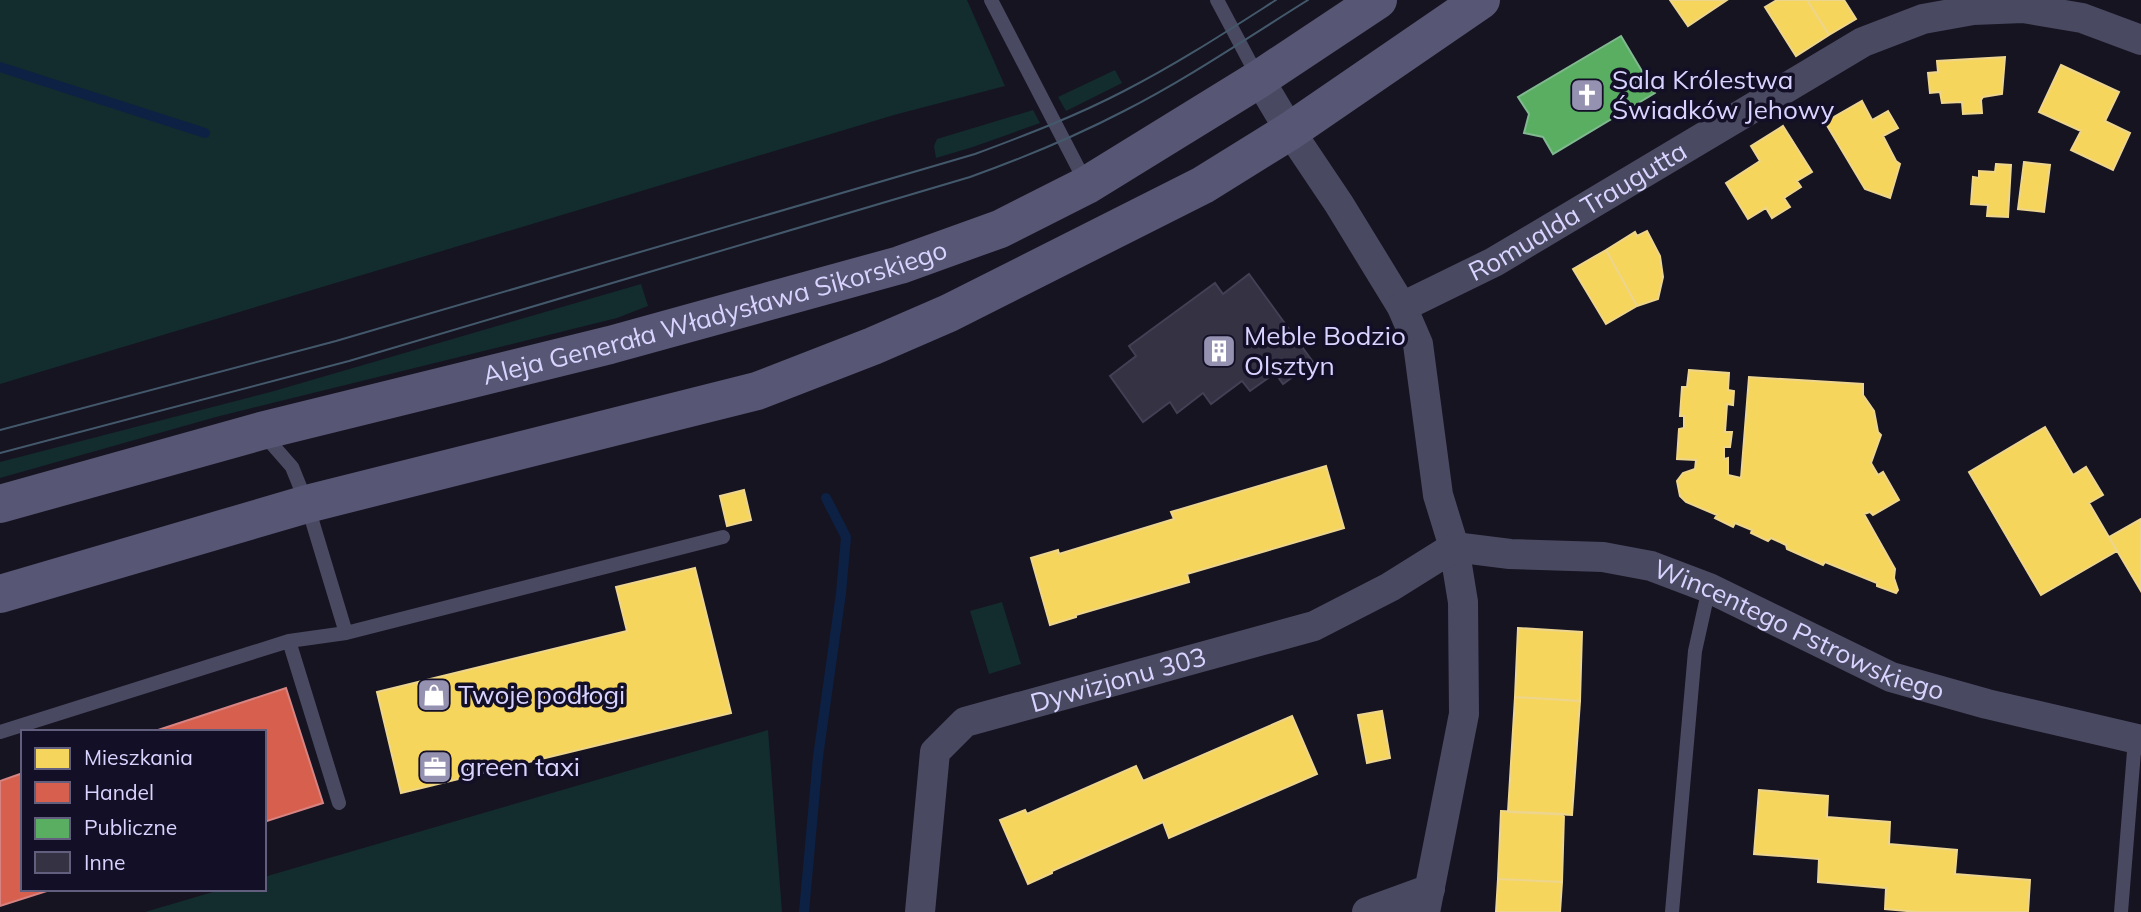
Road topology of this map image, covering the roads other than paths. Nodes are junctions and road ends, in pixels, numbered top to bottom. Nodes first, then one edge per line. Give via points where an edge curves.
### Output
1 (991, 0) edge
2 (1217, 0) edge
3 (1378, 0) edge
4 (1481, 0) edge
5 (2141, 40) edge
6 (1259, 79) junction
7 (1290, 131) junction
8 (1087, 184) junction
9 (1402, 307) junction
10 (261, 432) junction
11 (0, 503) edge
12 (307, 504) junction
13 (723, 537) dead end
14 (1454, 547) junction
15 (1709, 587) junction
16 (0, 594) edge
17 (346, 633) junction
18 (289, 640) junction
19 (0, 732) edge
20 (2138, 739) edge
21 (338, 803) dead end
22 (1428, 900) edge
23 (920, 912) edge
24 (1367, 912) edge
25 (1672, 912) edge
26 (2120, 912) edge

1 - 8 lane
2 - 6 lane
3 - 6 main road, Aleja Generała Władysława Sikorskiego
4 - 7 main road
5 - 9 street, Romualda Traugutta via 2082,18 2023,8 1923,19 1863,42 1494,262
6 - 7 street
6 - 8 main road, Aleja Generała Władysława Sikorskiego
7 - 9 street
7 - 12 main road via 1203,185 949,313 757,391
8 - 10 main road, Aleja Generała Władysława Sikorskiego via 1000,229 900,265 610,345
9 - 14 street via 1418,344 1438,495
10 - 11 main road, Aleja Generała Władysława Sikorskiego
10 - 12 lane via 292,467
12 - 16 main road
12 - 17 lane
13 - 17 lane
14 - 15 street, Wincentego Pstrowskiego via 1603,557 1651,566
14 - 22 street via 1463,602 1464,714
14 - 23 street, Dywizjonu 303 via 1314,626 965,722 934,752
15 - 20 street, Wincentego Pstrowskiego via 1891,677
15 - 25 lane via 1695,651
17 - 18 lane
18 - 19 lane
18 - 21 lane
20 - 26 lane
22 - 24 street

